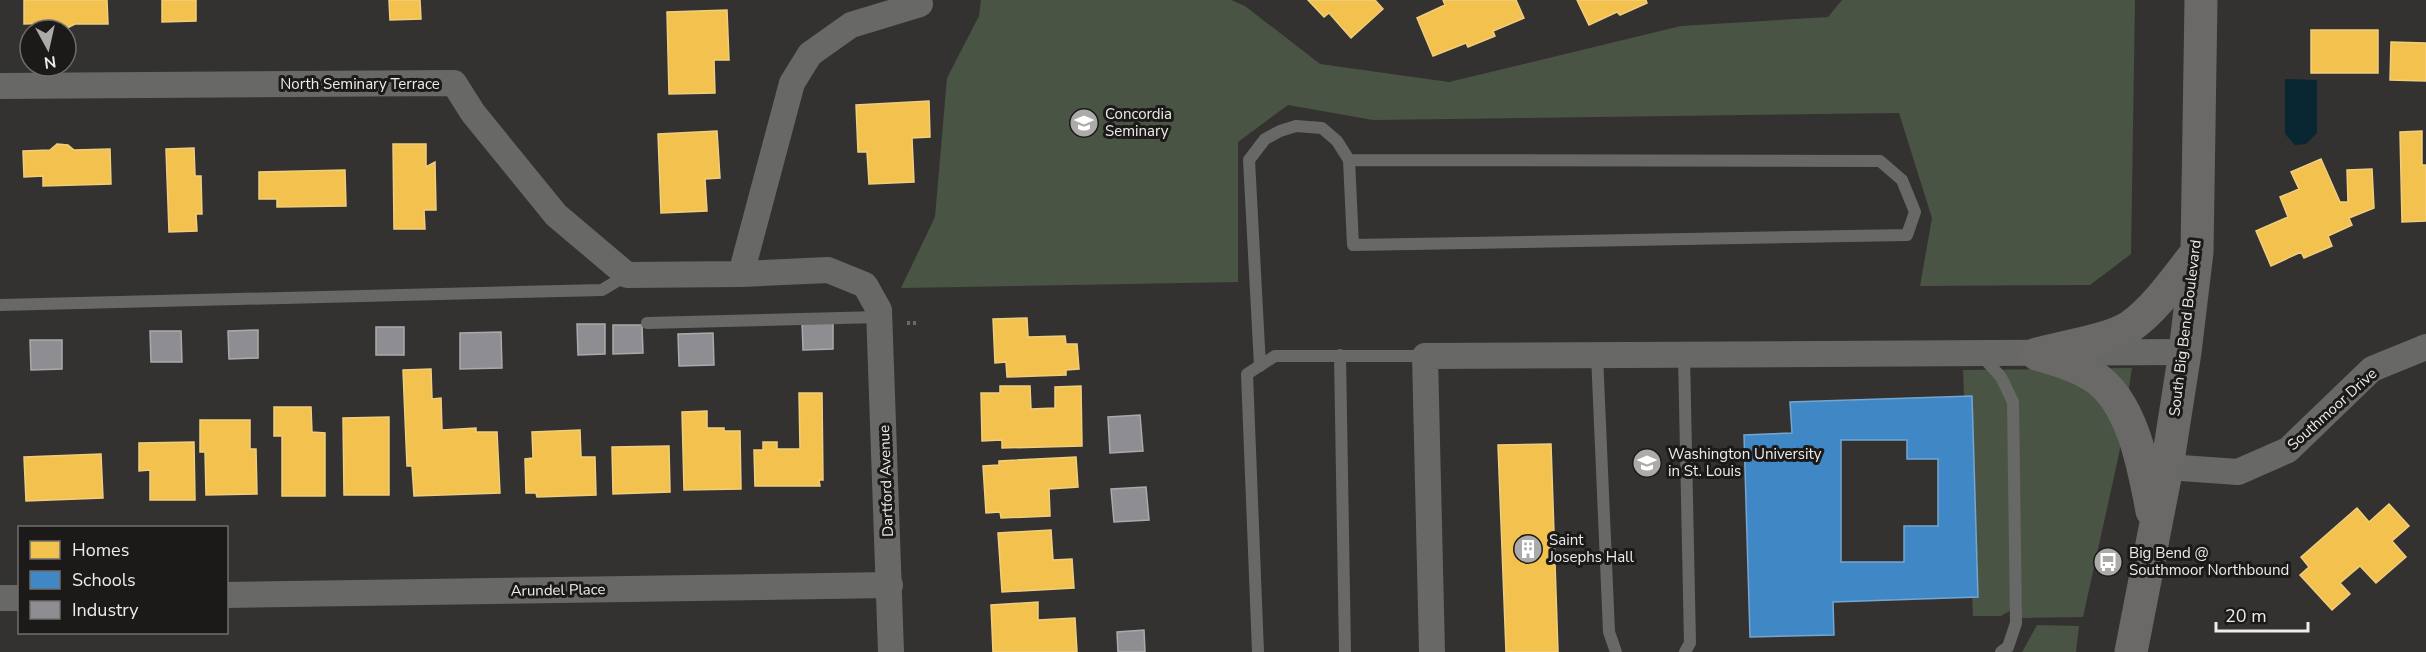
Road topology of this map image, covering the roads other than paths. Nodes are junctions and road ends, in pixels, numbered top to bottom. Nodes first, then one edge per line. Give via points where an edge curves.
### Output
1 (2201, 0) edge
2 (920, 4) dead end
3 (0, 86) edge
4 (1349, 160) junction
5 (2196, 252) junction
6 (741, 274) junction
7 (627, 275) junction
8 (0, 305) edge
9 (879, 314) junction
10 (646, 322) dead end
11 (2426, 347) edge
12 (2185, 352) junction
13 (2037, 354) junction
14 (1340, 355) junction
15 (1597, 355) junction
16 (1684, 355) junction
17 (1981, 355) junction
18 (1425, 356) junction
19 (1260, 366) junction
20 (2167, 467) junction
21 (2155, 529) junction
22 (890, 585) junction
23 (228, 595) edge
24 (0, 598) edge
25 (18, 598) edge
26 (891, 652) edge
27 (1258, 652) edge
28 (1345, 652) edge
29 (1432, 652) edge
30 (1616, 652) edge
31 (1685, 652) edge
32 (2001, 652) edge
33 (2131, 652) edge

1 - 5 main road, South Big Bend Boulevard
2 - 6 street via 851,25 810,54 792,83
3 - 7 street, North Seminary Terrace via 454,83 473,113 556,215
4 - 4 lane via 1353,245 1907,235 1915,212 1902,180 1880,160
4 - 19 lane via 1322,128 1296,126 1265,139 1249,160
5 - 12 main road, South Big Bend Boulevard
5 - 13 main road via 2129,327
6 - 7 street
6 - 9 street via 828,270 865,285
7 - 8 lane via 602,290
9 - 10 lane
9 - 22 street, Dartford Avenue
11 - 20 street, Southmoor Drive via 2372,369 2288,450 2238,472
12 - 13 street
12 - 20 main road, South Big Bend Boulevard
13 - 17 street
13 - 21 main road via 2095,377 2115,399 2136,439
14 - 18 lane
14 - 19 lane via 1275,356
14 - 28 lane
15 - 16 street
15 - 18 street
15 - 30 lane via 1609,632
16 - 17 street
16 - 31 lane via 1690,643
17 - 32 lane via 2001,377 2013,402 2016,623 2008,647
18 - 29 street
19 - 27 lane via 1246,374
20 - 21 main road, South Big Bend Boulevard
21 - 33 main road, South Big Bend Boulevard
22 - 23 street, Arundel Place
22 - 26 street, Dartford Avenue
24 - 25 street

